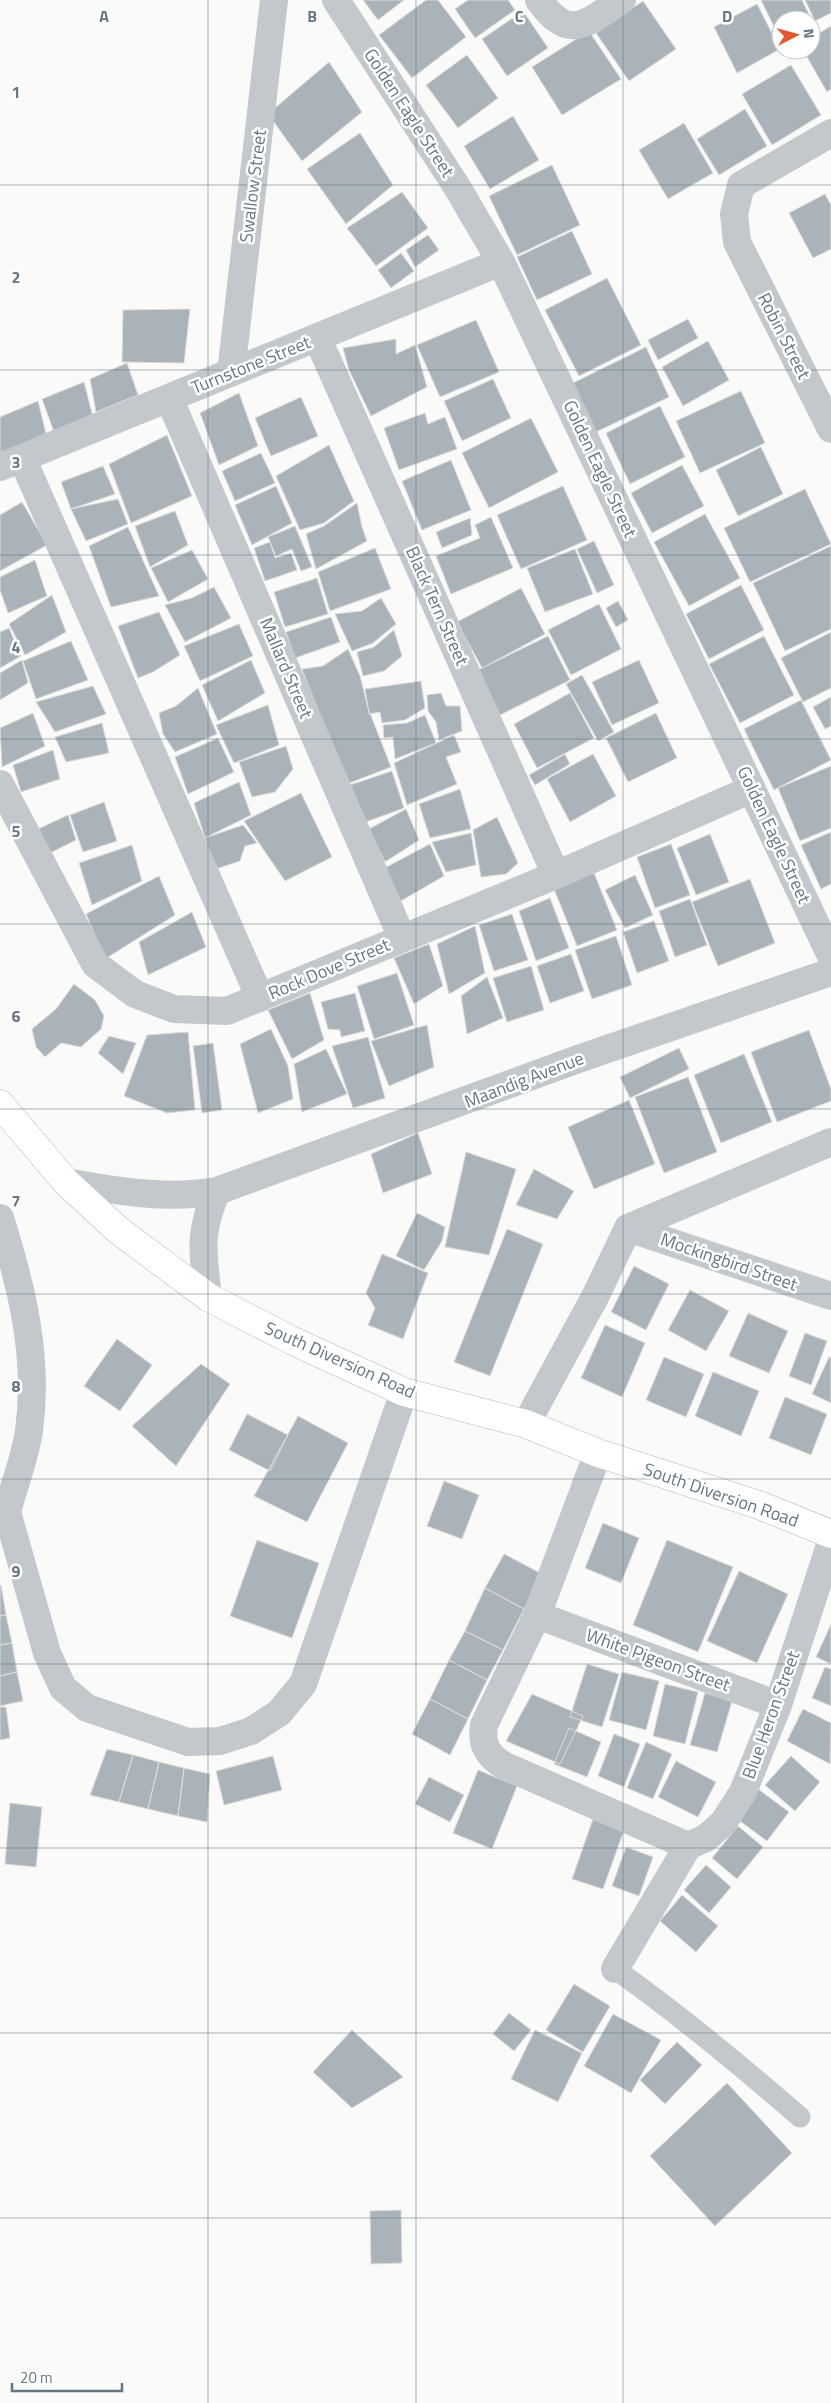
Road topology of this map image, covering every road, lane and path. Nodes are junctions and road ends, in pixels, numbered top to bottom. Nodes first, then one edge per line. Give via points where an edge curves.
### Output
1 (274, 0) edge
2 (336, 0) edge
3 (539, 0) edge
4 (622, 0) edge
5 (831, 133) edge
6 (501, 262) junction
7 (317, 337) junction
8 (231, 373) junction
9 (169, 398) junction
10 (831, 429) edge
11 (11, 463) edge
12 (0, 784) edge
13 (752, 789) junction
14 (556, 875) junction
15 (402, 938) junction
16 (831, 956) edge
17 (831, 972) edge
18 (260, 998) junction
19 (0, 1104) edge
20 (831, 1142) edge
21 (66, 1182) junction
22 (217, 1191) junction
23 (0, 1218) edge
24 (628, 1228) junction
25 (831, 1296) edge
26 (208, 1297) junction
27 (404, 1392) junction
28 (526, 1424) junction
29 (598, 1453) junction
30 (4, 1508) edge
31 (831, 1534) edge
32 (831, 1542) edge
33 (538, 1615) junction
34 (778, 1705) junction
35 (688, 1846) junction
36 (615, 1969) joint
37 (800, 2117) dead end

1 - 8 street, Swallow Street
2 - 6 street, Golden Eagle Street
3 - 4 street via 556,21 578,25
5 - 10 street, Robin Street via 741,185 734,214 737,242
6 - 7 street, Turnstone Street
6 - 13 street, Golden Eagle Street
7 - 8 street, Turnstone Street
7 - 14 street, Black Tern Street
8 - 9 street, Turnstone Street
9 - 11 street, Turnstone Street
9 - 15 street, Mallard Street
11 - 18 street
12 - 18 street, Rock Dove Street via 95,964 135,994 174,1010 227,1010
13 - 14 street, Rock Dove Street
13 - 16 street, Golden Eagle Street
14 - 15 street, Rock Dove Street
15 - 18 street, Rock Dove Street
17 - 22 street, Maandig Avenue via 580,1058
19 - 21 main road, South Diversion Road
20 - 24 street
21 - 22 street, Maandig Avenue via 117,1191 174,1195
21 - 26 main road, South Diversion Road via 118,1230
22 - 26 street via 203,1231 202,1252
23 - 30 street via 28,1318 32,1369 29,1432
24 - 25 street, Mockingbird Street
24 - 28 street via 596,1295
26 - 27 main road, South Diversion Road
27 - 28 main road, South Diversion Road
27 - 30 street via 303,1684 279,1712 251,1731 220,1741 188,1742 87,1708 63,1688 48,1653
28 - 29 main road, South Diversion Road
29 - 31 main road, South Diversion Road via 759,1505
29 - 33 street
32 - 34 street, Blue Heron Street
33 - 34 street, White Pigeon Street
33 - 35 street via 484,1725 485,1748 503,1765
34 - 35 street, Blue Heron Street via 743,1792 723,1823 706,1838
35 - 36 street
36 - 37 lane via 711,2040

